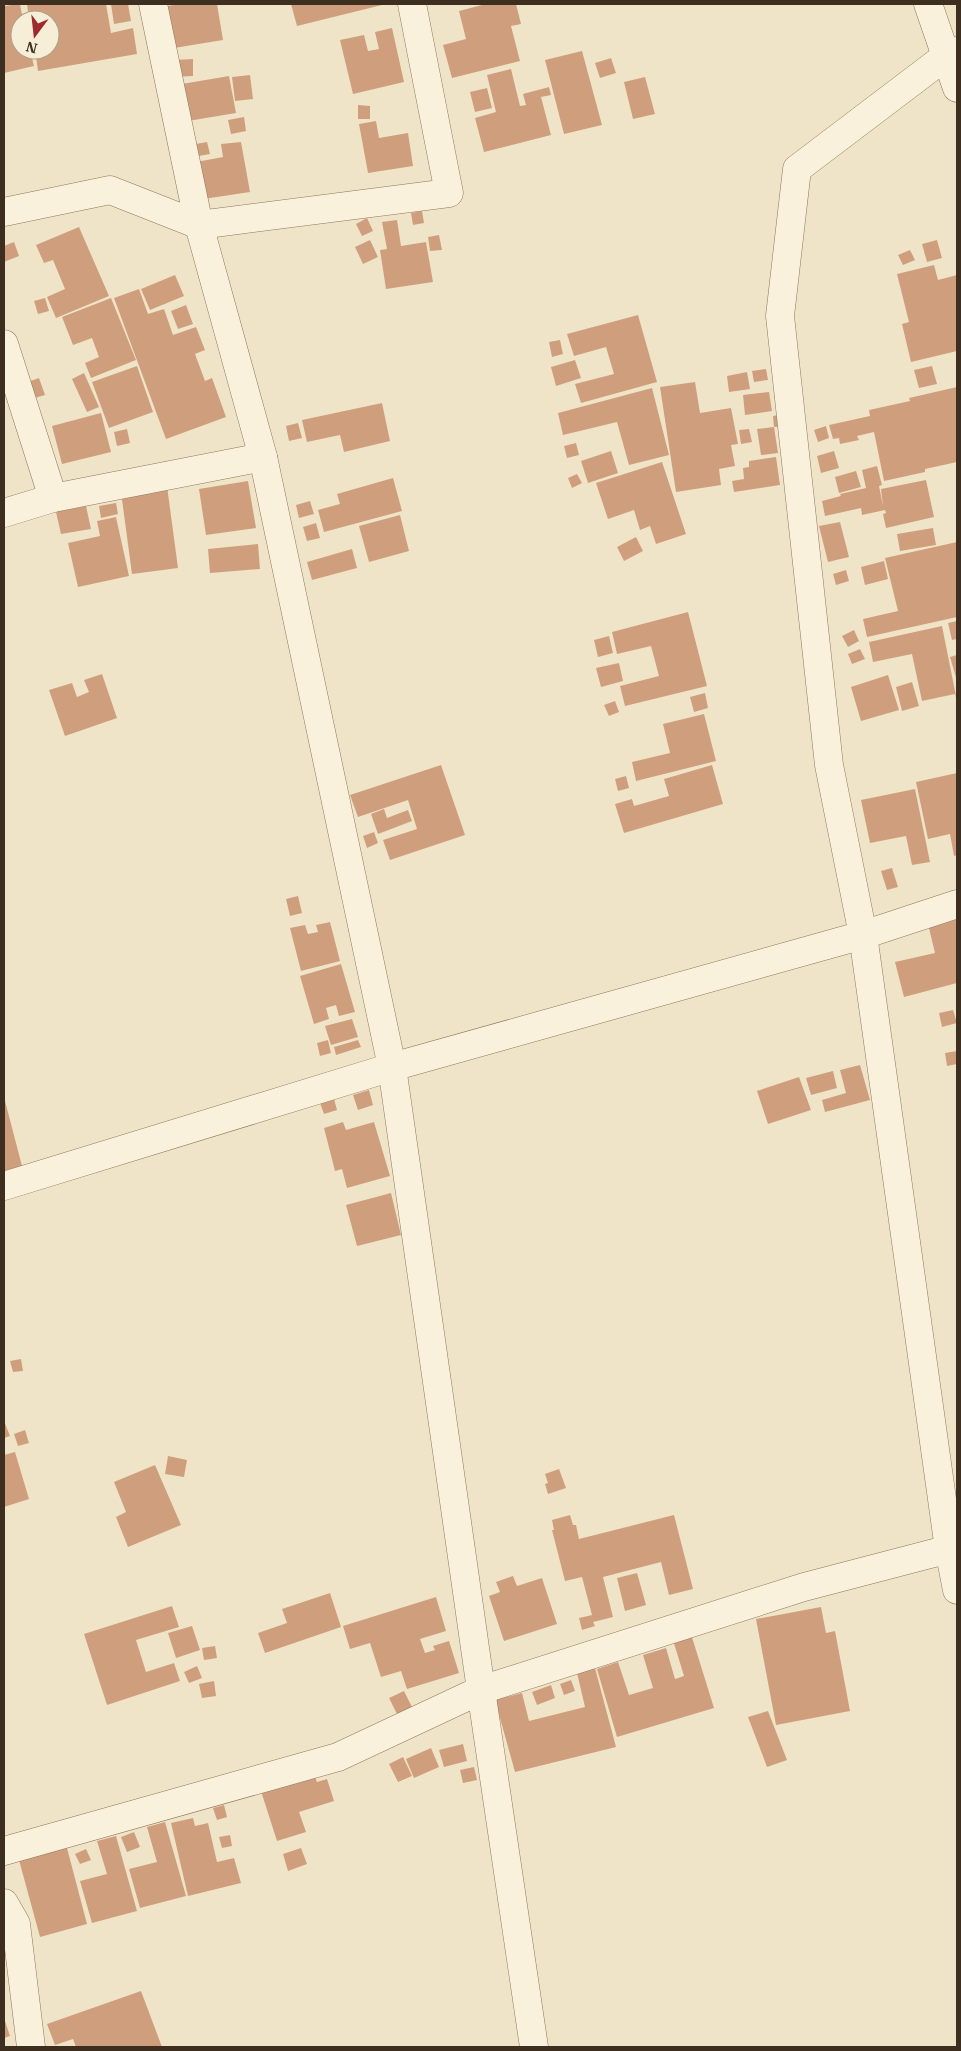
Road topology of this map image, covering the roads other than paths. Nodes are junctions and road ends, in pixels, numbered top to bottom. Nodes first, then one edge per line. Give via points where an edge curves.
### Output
1 (153, 4) edge
2 (412, 4) edge
3 (928, 4) edge
4 (952, 54) edge
5 (957, 88) edge
6 (4, 212) edge
7 (199, 225) junction
8 (4, 344) edge
9 (263, 457) junction
10 (53, 498) junction
11 (4, 514) edge
12 (957, 904) edge
13 (863, 935) junction
14 (392, 1068) junction
15 (4, 1186) edge
16 (953, 1548) edge
17 (957, 1590) edge
18 (481, 1690) junction
19 (4, 1851) edge
20 (4, 1903) edge
21 (31, 2047) edge
22 (534, 2047) edge

1 - 7 street
2 - 7 street via 449,193
3 - 4 street
4 - 5 street
4 - 13 street via 797,169 780,316 830,765
6 - 7 street via 110,190
7 - 9 street
8 - 10 street
9 - 10 street
9 - 14 street
10 - 11 street
12 - 13 street
13 - 14 street
13 - 16 street
14 - 15 street
14 - 18 street
16 - 17 street
16 - 18 street via 804,1588
18 - 19 street via 338,1757
18 - 22 street
20 - 21 street via 16,1924

